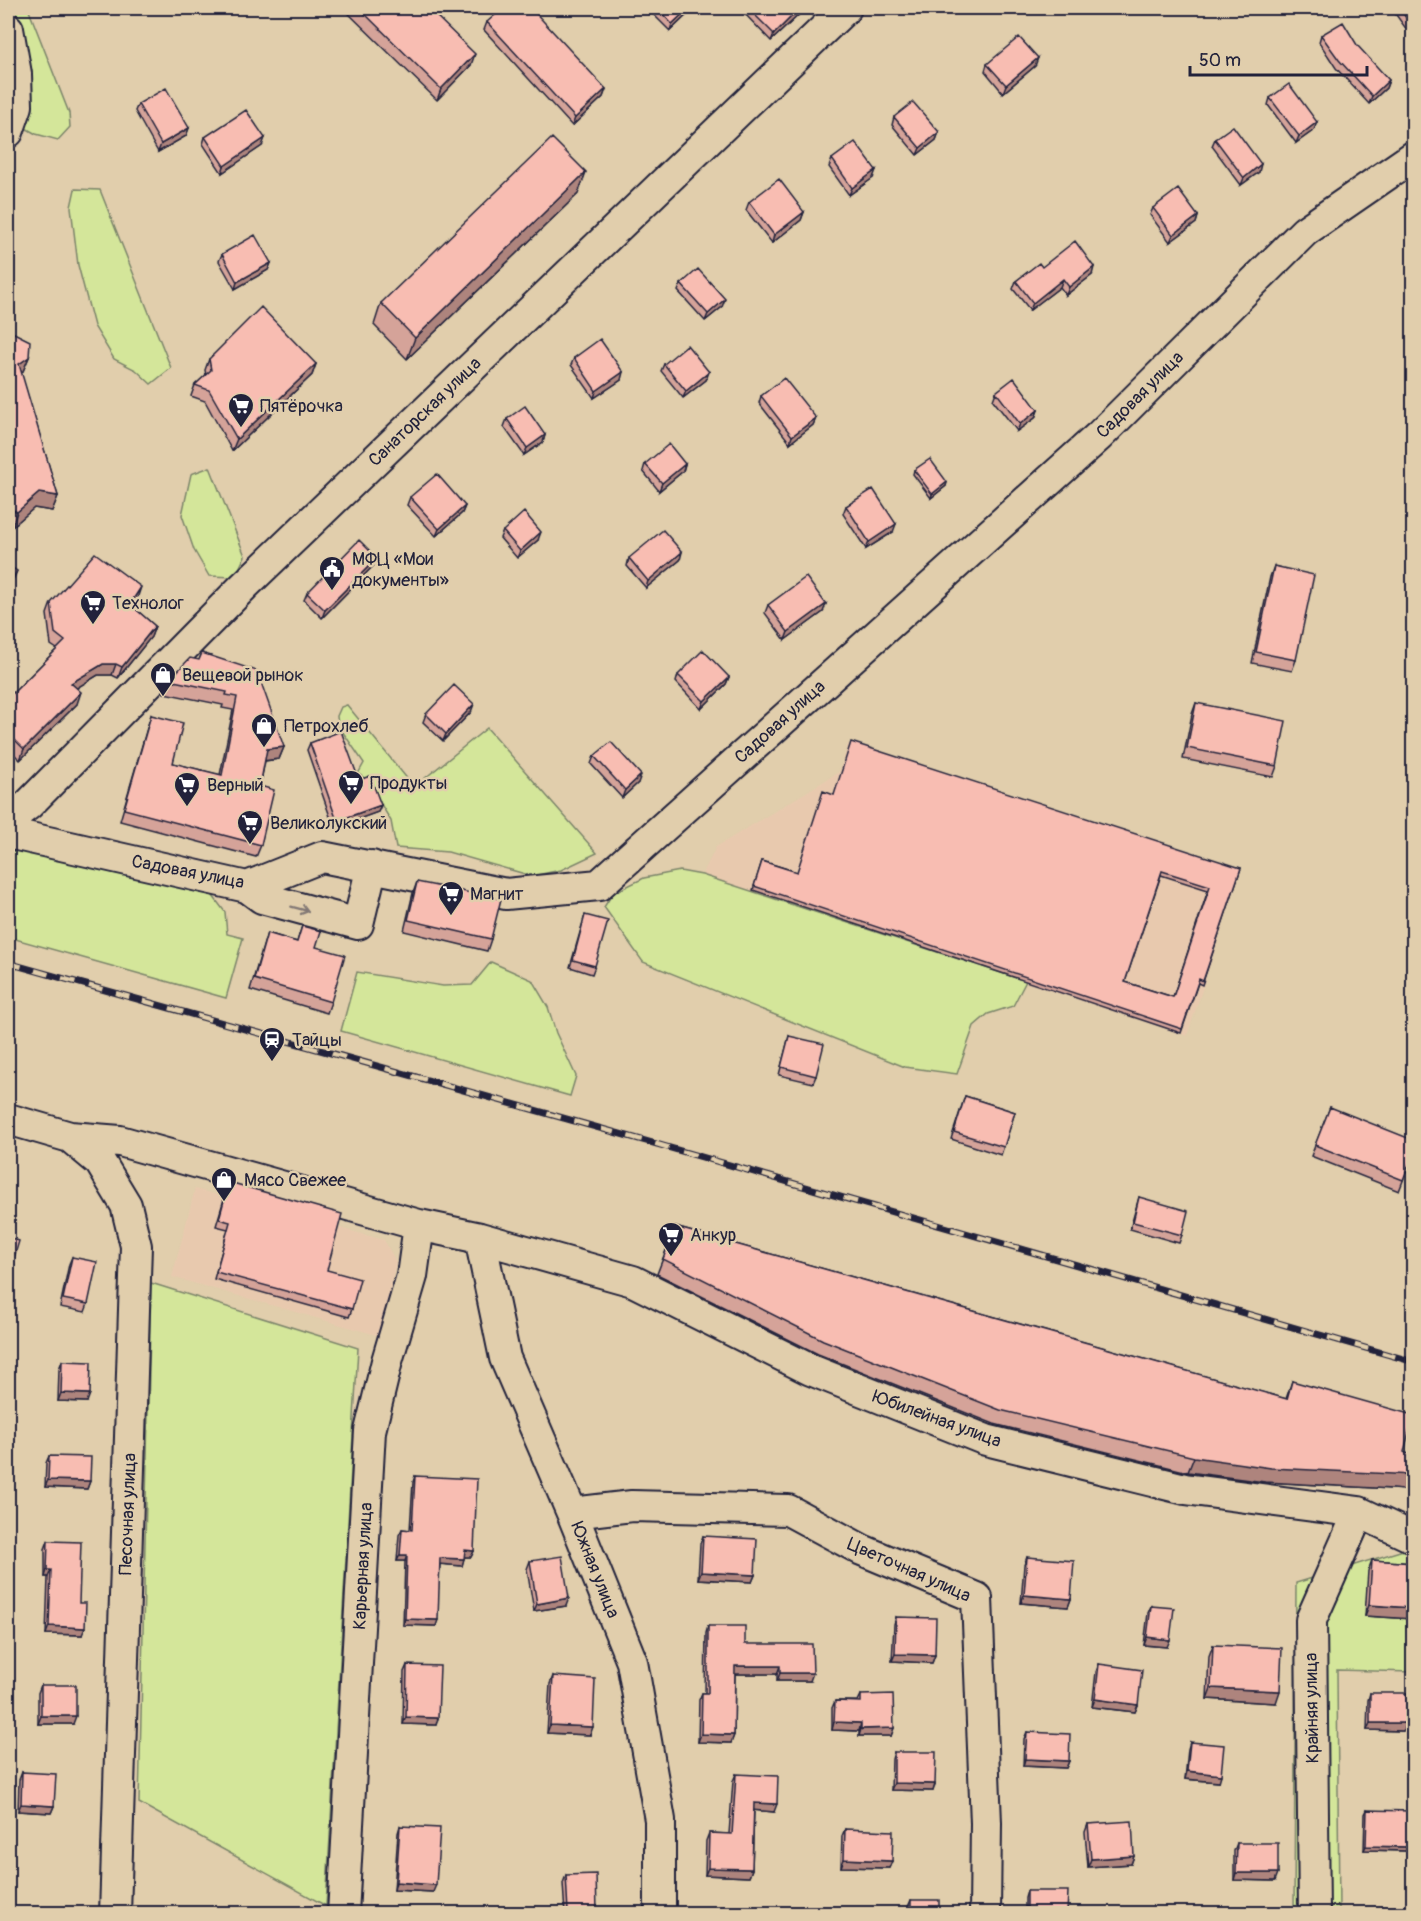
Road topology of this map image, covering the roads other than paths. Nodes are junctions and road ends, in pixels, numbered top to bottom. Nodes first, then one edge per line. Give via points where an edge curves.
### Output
1 (846, 8) edge
2 (8, 29) edge
3 (8, 132) edge
4 (1413, 156) edge
5 (8, 820) edge
6 (8, 833) edge
7 (372, 866) junction
8 (247, 887) junction
9 (8, 1119) edge
10 (70, 1137) junction
11 (419, 1225) junction
12 (480, 1238) junction
13 (1359, 1512) junction
14 (572, 1513) junction
15 (1413, 1538) edge
16 (115, 1914) edge
17 (343, 1914) edge
18 (660, 1914) edge
19 (985, 1914) edge
20 (1314, 1914) edge

1 - 5 street, Санаторская улица via 237,592
2 - 3 street via 17,106
4 - 7 street, Садовая улица via 1305,231 1099,436 599,885 506,894
6 - 8 street, Садовая улица
7 - 8 street, Садовая улица via 322,857
8 -> 7 street via 262,898 358,924
9 - 10 street
10 - 11 street, Юбилейная улица via 120,1141
10 - 16 street, Песочная улица via 100,1162 126,1204 136,1246
11 - 12 street, Юбилейная улица
11 - 17 street, Карьерная улица via 412,1276 370,1431
12 - 13 street, Юбилейная улица via 633,1281 811,1371 986,1440 1185,1489
12 - 14 street, Южная улица via 505,1358
13 - 15 street, Юбилейная улица
13 - 20 street, Крайняя улица via 1311,1620
14 - 18 street, Южная улица via 632,1662 660,1820
14 - 19 street, Цветочная улица via 632,1506 788,1509 862,1550 977,1598 986,1824

